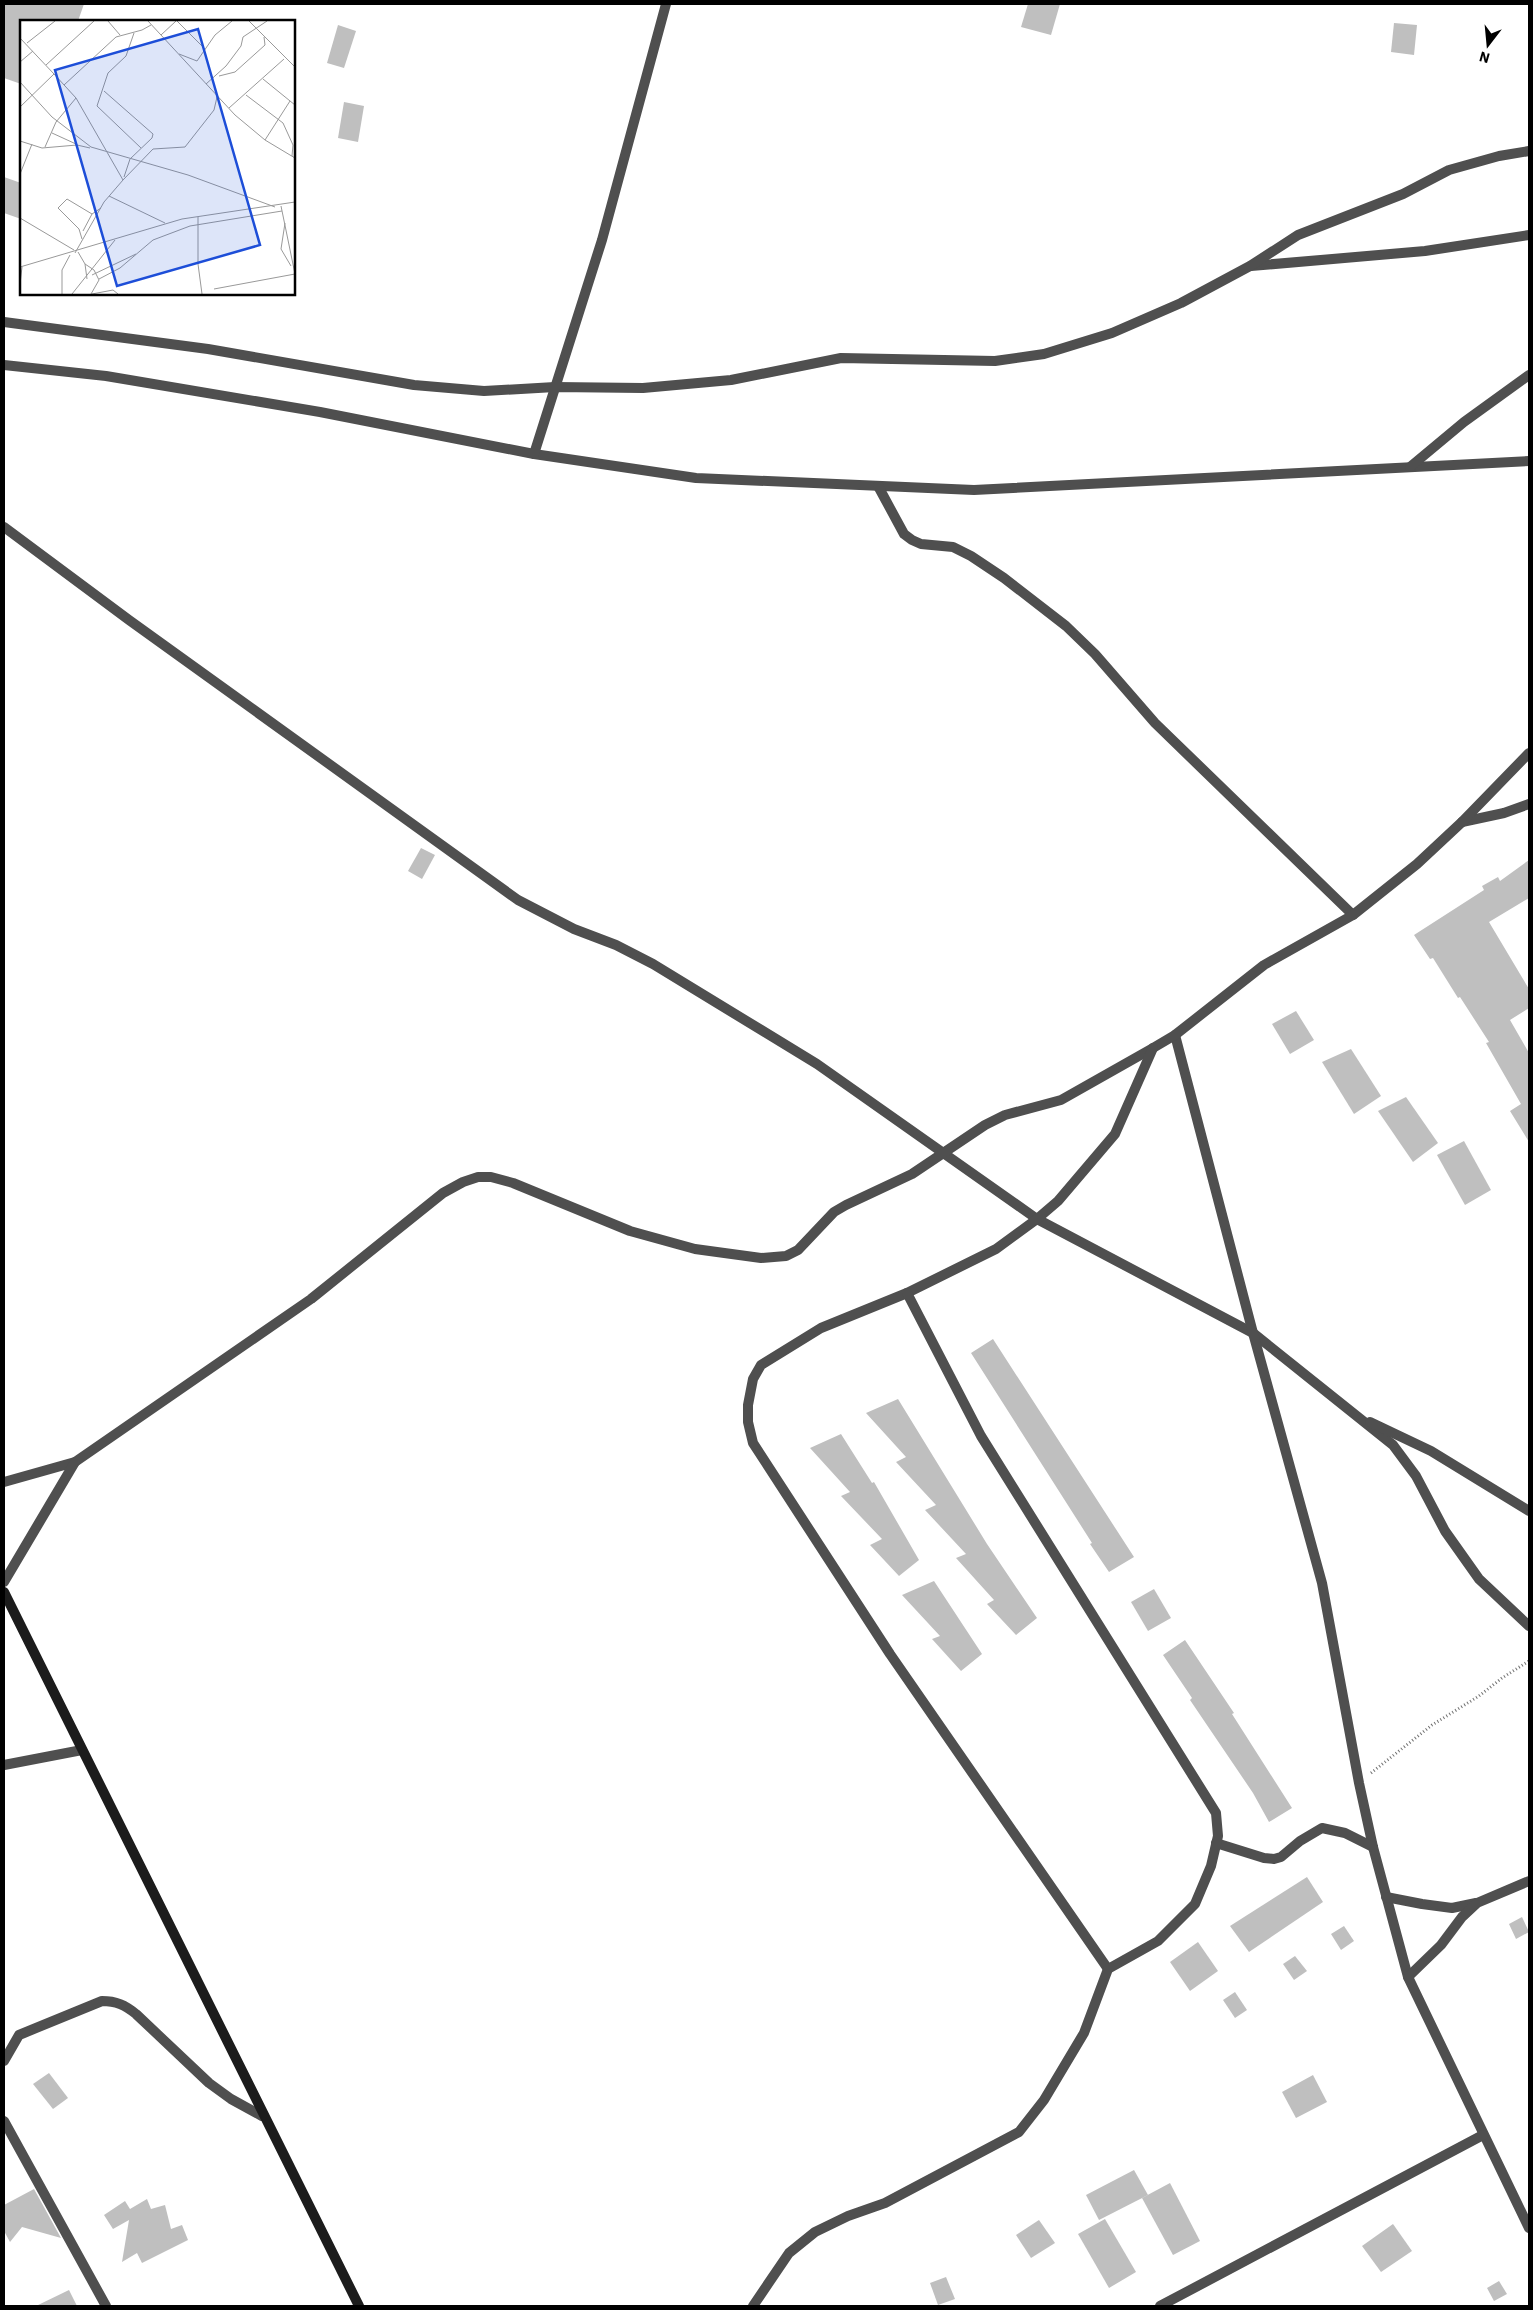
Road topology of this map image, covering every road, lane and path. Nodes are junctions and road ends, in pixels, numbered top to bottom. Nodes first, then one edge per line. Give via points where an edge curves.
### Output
1 (666, 4) edge
2 (1529, 151) edge
3 (1529, 235) edge
4 (1250, 266) junction
5 (4, 322) edge
6 (4, 364) edge
7 (1529, 375) edge
8 (555, 387) junction
9 (534, 454) junction
10 (1529, 461) edge
11 (1410, 467) junction
12 (878, 486) junction
13 (4, 527) edge
14 (1529, 753) edge
15 (1529, 804) edge
16 (1462, 822) junction
17 (1353, 915) junction
18 (1175, 1035) junction
19 (1153, 1048) junction
20 (944, 1152) junction
21 (1037, 1219) junction
22 (907, 1293) junction
23 (1253, 1333) junction
24 (1351, 1412) junction
25 (75, 1462) junction
26 (4, 1482) edge
27 (1528, 1511) edge
28 (4, 1582) edge
29 (4, 1592) edge
30 (1529, 1626) edge
31 (1529, 1661) edge
32 (82, 1750) junction
33 (4, 1766) edge
34 (1359, 1783) junction
35 (1216, 1843) junction
36 (1373, 1846) junction
37 (1529, 1881) edge
38 (1386, 1897) junction
39 (1476, 1903) junction
40 (1108, 1969) junction
41 (1408, 1977) junction
42 (4, 2061) edge
43 (262, 2116) junction
44 (4, 2121) edge
45 (1483, 2135) junction
46 (1529, 2228) edge
47 (106, 2306) edge
48 (359, 2306) edge
49 (753, 2306) edge
50 (1160, 2306) edge

1 - 8 street via 602,240
2 - 4 street via 1449,170 1403,194 1298,235
3 - 4 street via 1425,251
4 - 8 street via 1181,303 1112,333 1044,354 995,361 841,358 731,380 643,388
5 - 8 street via 208,349 414,385 484,391
6 - 9 street via 106,376 310,410
7 - 11 street via 1464,422
8 - 9 street
9 - 12 street via 696,478
10 - 11 street
11 - 12 street via 974,490
12 - 17 street via 904,534 912,540 953,547 972,556 1066,626 1155,723
13 - 20 street via 518,900 653,964 818,1064
14 - 16 street
15 - 16 street
16 - 17 street via 1411,869
17 - 18 street via 1264,965
18 - 19 street
18 - 23 street
19 - 20 street via 1061,1100 1005,1115
19 - 21 street via 1115,1134 1058,1201
20 - 21 street
20 - 25 street via 912,1174 834,1212 798,1250 786,1256 761,1258 695,1249 630,1231 491,1177 463,1182 443,1193 311,1299
21 - 22 street via 996,1249
21 - 23 street
22 - 35 street via 981,1436 1216,1813
22 - 40 street via 821,1328 761,1365 753,1379 748,1405 753,1443 890,1654
23 - 24 street
23 - 34 street via 1322,1583
24 - 27 street via 1431,1452
24 - 30 street via 1393,1445 1416,1476 1445,1530 1480,1579
25 - 26 street
25 - 28 street
29 - 32 main road
31 - 34 path via 1432,1725
32 - 33 street
32 - 43 main road
34 - 36 street
35 - 36 street via 1274,1859 1322,1828 1345,1832
35 - 40 street via 1211,1866 1195,1904 1158,1941
36 - 38 street
37 - 39 street
38 - 39 street via 1452,1908
38 - 41 street
39 - 41 street via 1441,1945
40 - 49 street via 1084,2033 1044,2100 1018,2132 885,2204 848,2216 815,2232 789,2253
41 - 45 street
42 - 43 street via 19,2036 102,2001 114,2001 126,2005 209,2083 231,2100
43 - 48 main road
44 - 47 street
45 - 46 street
45 - 50 street

